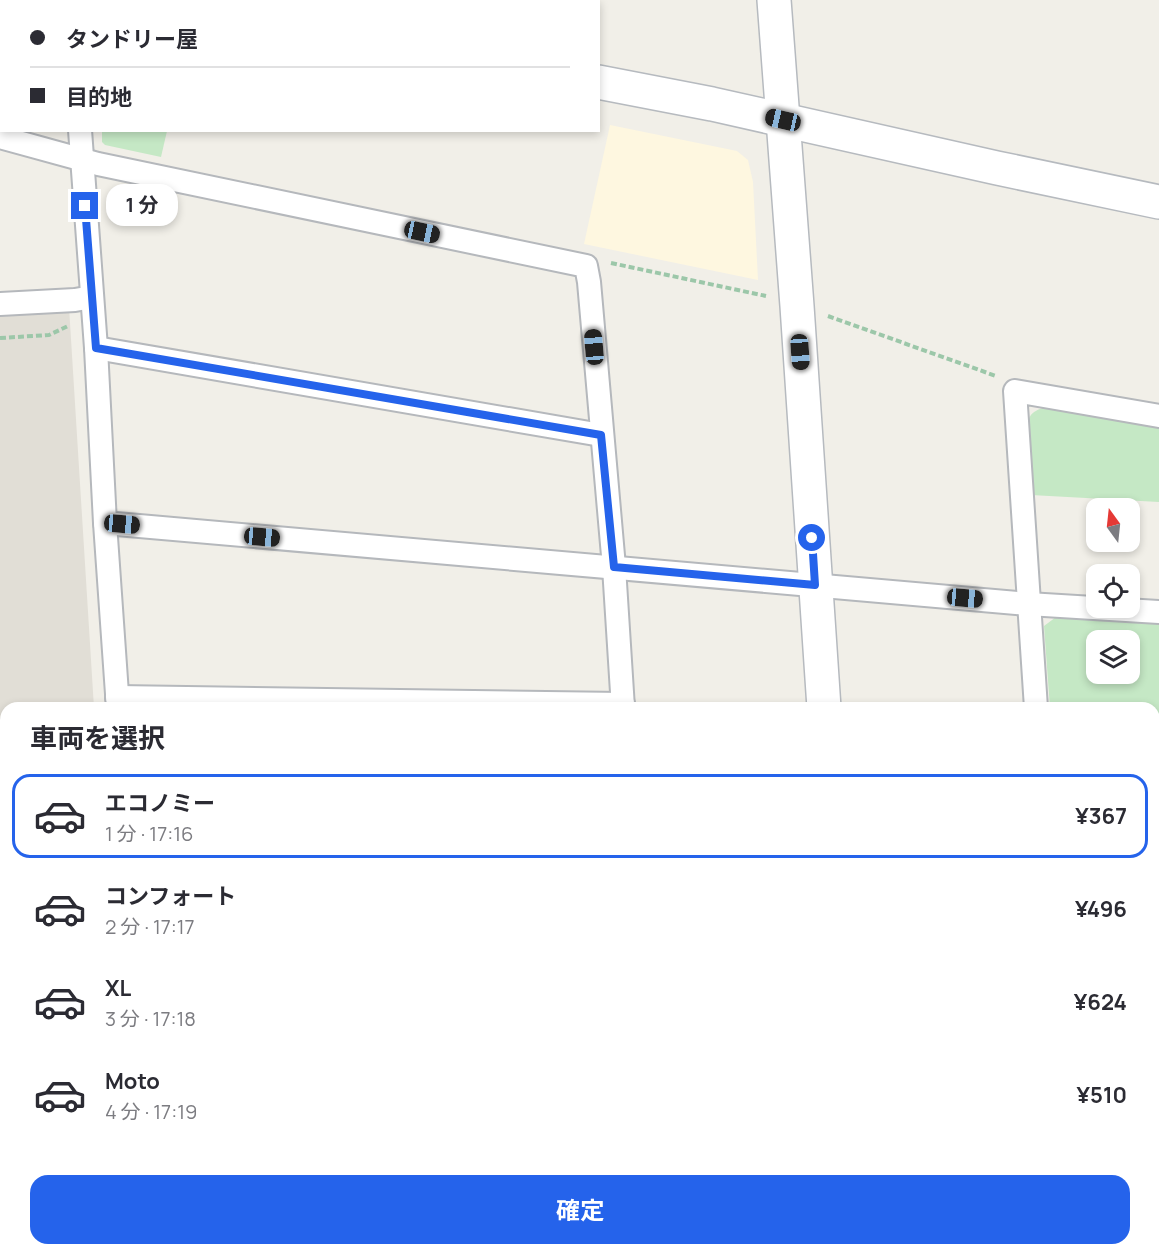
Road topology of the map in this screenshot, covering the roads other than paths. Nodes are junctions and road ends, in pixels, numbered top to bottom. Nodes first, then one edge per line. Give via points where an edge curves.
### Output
1 (774, 0) edge
2 (600, 82) edge
3 (783, 120) junction
4 (80, 132) edge
5 (0, 137) edge
6 (82, 161) junction
7 (1159, 202) edge
8 (92, 297) junction
9 (0, 304) edge
10 (96, 348) junction
11 (1159, 416) edge
12 (601, 435) junction
13 (105, 523) junction
14 (614, 567) junction
15 (815, 585) junction
16 (1028, 604) junction
17 (1159, 612) edge
18 (117, 702) edge
19 (623, 702) edge
20 (824, 702) edge
21 (1036, 702) edge

1 - 3 street
2 - 3 street
3 - 7 street
3 - 15 street
4 - 6 street
5 - 6 street
6 - 8 street
6 - 12 street via 586,266
8 - 9 street
8 - 10 street
10 - 12 street
10 - 13 street
11 - 16 street via 1016,391
12 - 14 street
13 - 14 street
13 - 18 street
14 - 15 street
14 - 19 street
15 - 16 street
15 - 20 street
16 - 17 street
16 - 21 street

